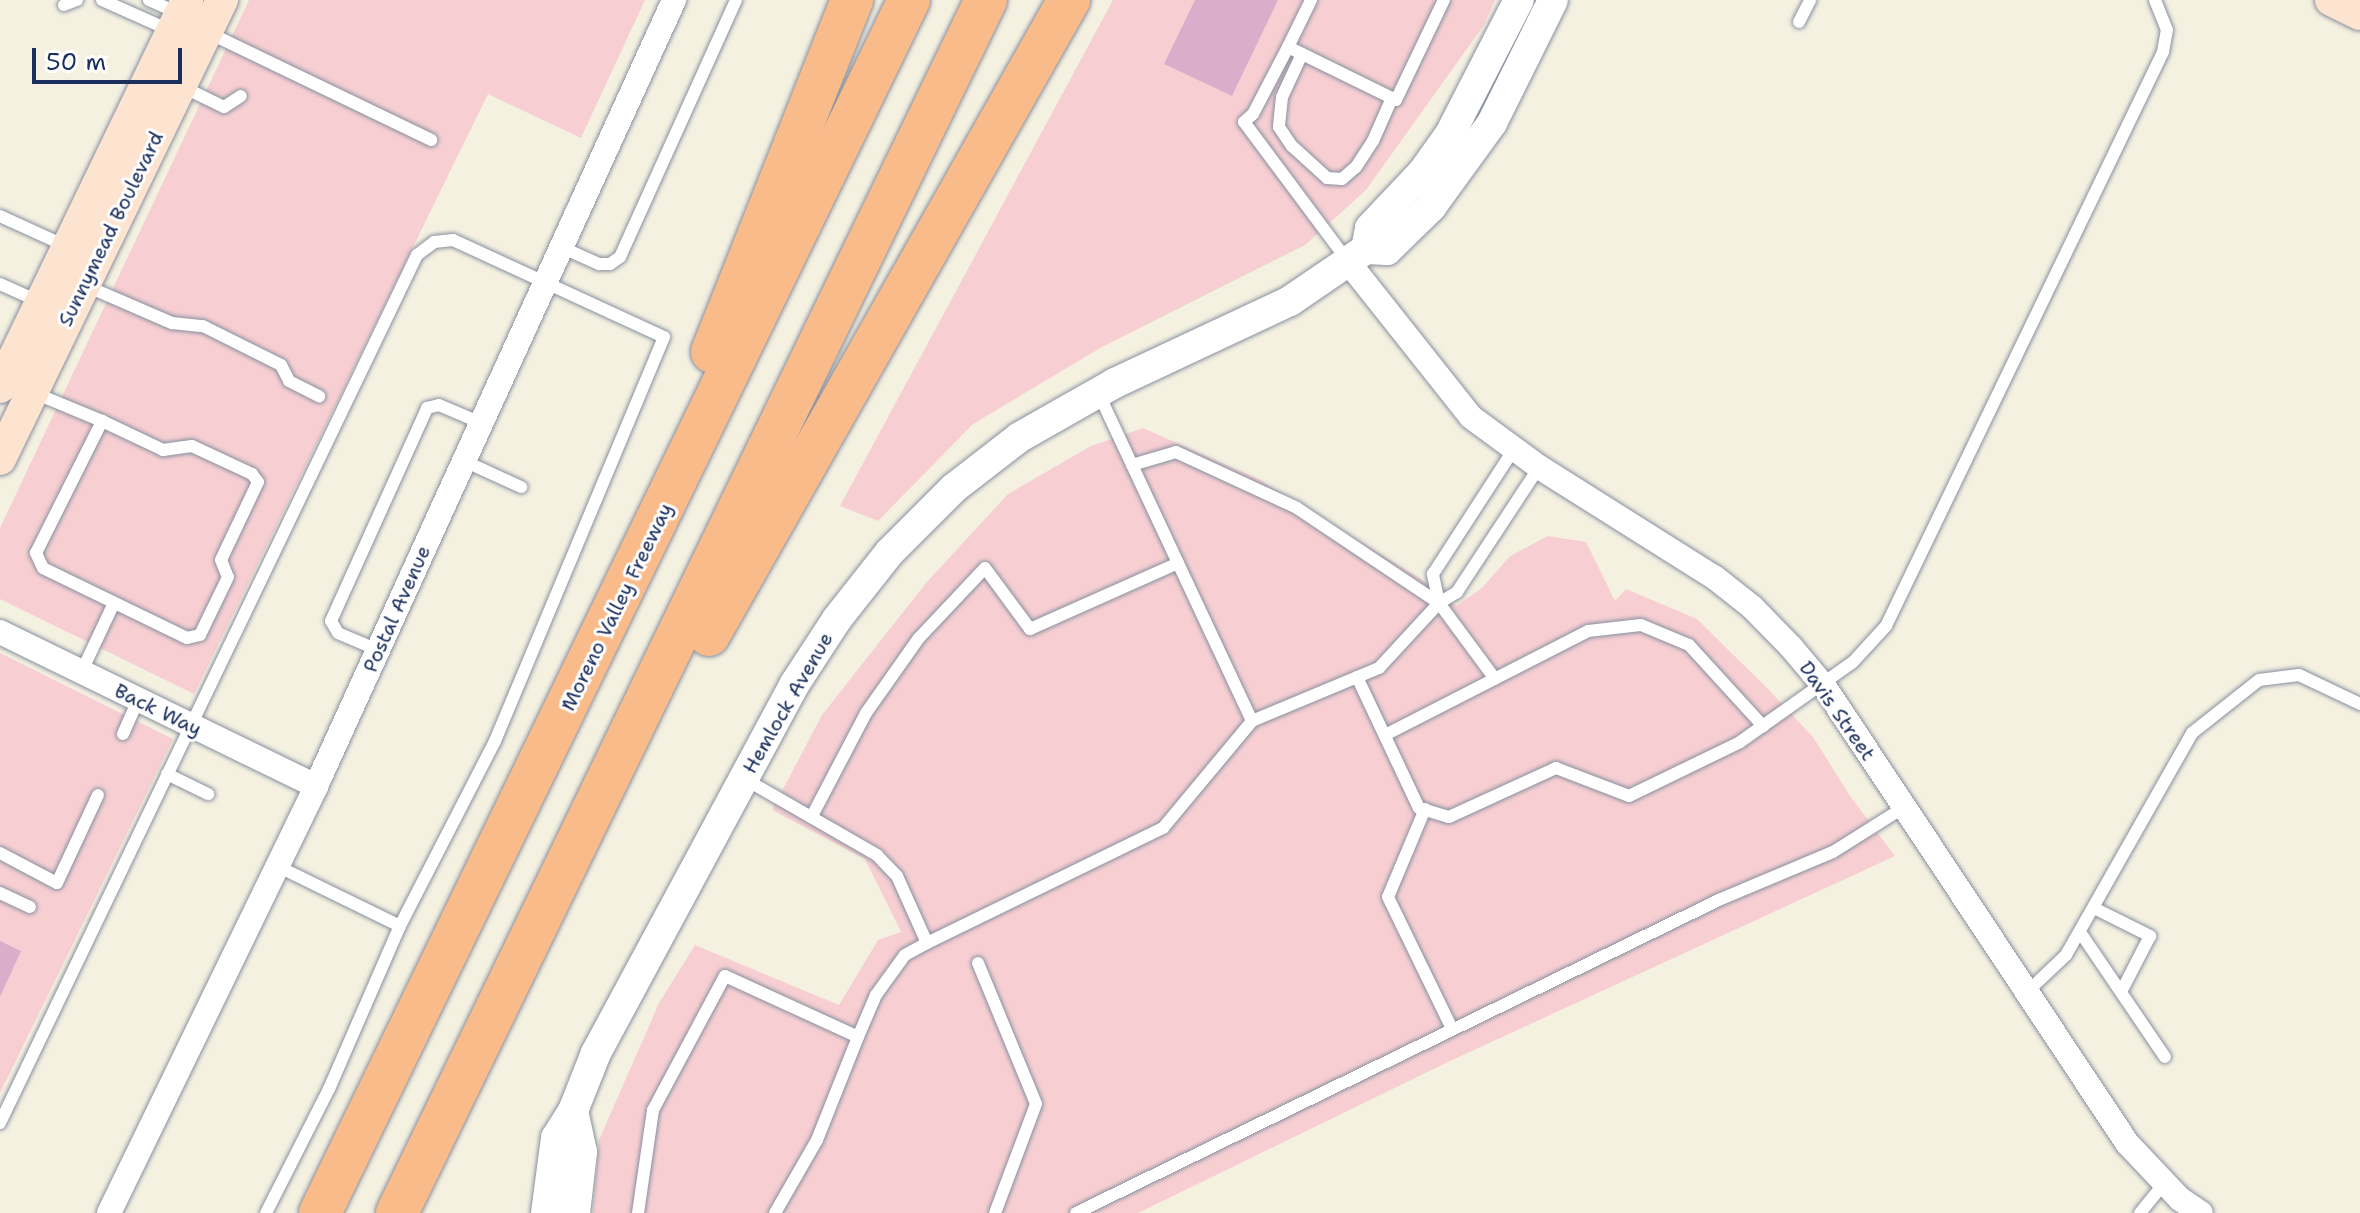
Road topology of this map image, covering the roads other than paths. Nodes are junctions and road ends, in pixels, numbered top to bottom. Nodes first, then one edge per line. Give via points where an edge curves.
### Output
1 (102, 0) edge
2 (149, 0) edge
3 (222, 0) edge
4 (674, 0) edge
5 (736, 0) edge
6 (852, 0) edge
7 (909, 0) edge
8 (986, 0) edge
9 (1069, 0) edge
10 (1311, 0) edge
11 (1444, 0) edge
12 (1519, 0) edge
13 (1553, 0) edge
14 (1810, 0) edge
15 (2155, 0) edge
16 (180, 15) edge
17 (1799, 22) dead end
18 (207, 32) junction
19 (1288, 47) junction
20 (1302, 54) junction
21 (181, 86) junction
22 (241, 96) dead end
23 (1392, 98) junction
24 (431, 140) dead end
25 (0, 216) edge
26 (561, 247) junction
27 (1357, 256) junction
28 (83, 264) junction
29 (0, 284) edge
30 (545, 284) junction
31 (55, 309) junction
32 (12, 386) edge
33 (1098, 392) junction
34 (319, 396) dead end
35 (102, 421) junction
36 (481, 423) junction
37 (1514, 449) junction
38 (0, 459) edge
39 (464, 461) junction
40 (1132, 465) junction
41 (1539, 467) junction
42 (521, 487) dead end
43 (1178, 563) junction
44 (114, 603) junction
45 (1439, 603) junction
46 (0, 632) edge
47 (378, 650) junction
48 (81, 673) junction
49 (1357, 677) junction
50 (1495, 679) junction
51 (1824, 686) junction
52 (138, 700) junction
53 (2360, 704) edge
54 (1252, 721) junction
55 (190, 725) junction
56 (1763, 726) junction
57 (123, 734) dead end
58 (1385, 735) junction
59 (167, 774) junction
60 (745, 779) junction
61 (316, 786) junction
62 (208, 794) dead end
63 (98, 795) dead end
64 (1903, 808) junction
65 (1425, 809) junction
66 (812, 816) junction
67 (0, 853) edge
68 (277, 866) junction
69 (0, 893) edge
70 (30, 907) dead end
71 (2094, 908) junction
72 (400, 926) junction
73 (2080, 932) junction
74 (927, 943) junction
75 (978, 963) dead end
76 (436, 977) junction
77 (2121, 992) junction
78 (2026, 993) junction
79 (498, 1008) junction
80 (1452, 1029) junction
81 (858, 1037) junction
82 (2165, 1057) dead end
83 (573, 1111) junction
84 (0, 1123) edge
85 (2164, 1183) junction
86 (109, 1213) edge
87 (266, 1213) edge
88 (320, 1213) edge
89 (397, 1213) edge
90 (546, 1213) edge
91 (575, 1213) edge
92 (638, 1213) edge
93 (775, 1213) edge
94 (995, 1213) edge
95 (1076, 1213) edge
96 (2140, 1213) edge
97 (2201, 1213) edge

1 - 16 lane
2 - 16 lane
3 - 18 main road, Sunnymead Boulevard
4 - 26 street, Postal Avenue
5 - 26 lane via 620,257 599,264
6 - 76 highway via 714,346
7 - 76 highway, Moreno Valley Freeway
8 - 79 highway
9 - 79 highway
10 - 19 lane
11 - 23 lane via 1396,100
12 - 27 street via 1450,134 1423,172 1370,228
13 - 27 street, Hemlock Avenue via 1492,123 1462,168 1387,250
14 - 17 lane
15 - 51 lane via 2167,30 2163,52 1886,626
16 - 28 main road, Sunnymead Boulevard
18 - 21 main road, Sunnymead Boulevard
18 - 24 lane
19 - 20 lane
19 - 27 lane via 1244,122
20 - 23 lane
20 - 23 lane via 1282,97 1279,127 1327,178 1342,179 1356,167
21 - 22 lane via 224,107
21 - 28 main road, Sunnymead Boulevard
25 - 28 lane
26 - 30 street, Postal Avenue
27 - 33 street, Hemlock Avenue via 1290,301
27 - 37 street, Davis Street via 1471,417
28 - 31 main road, Sunnymead Boulevard
28 - 34 lane via 172,323 203,326 281,365 289,381
29 - 31 lane
30 - 36 street, Postal Avenue
30 - 55 lane via 453,240 434,242 417,255
30 - 72 lane via 664,337 495,741
31 - 32 main road, Sunnymead Boulevard
32 - 35 lane
32 - 38 main road, Sunnymead Boulevard
33 - 40 lane
33 - 60 street, Hemlock Avenue via 1020,437 954,488 890,552 794,685
35 - 44 lane via 36,553 43,568
35 - 44 lane via 163,450 192,446 252,474 258,482 221,560 228,577 200,635 187,638
36 - 39 street, Postal Avenue
36 - 47 lane via 439,405 427,408 331,621 338,633
37 - 41 street, Davis Street
37 - 45 lane via 1433,574
39 - 42 lane
39 - 47 street, Postal Avenue
40 - 43 lane
40 - 45 lane via 1176,452 1297,508
41 - 45 lane via 1457,592
41 - 51 street, Davis Street via 1714,577 1752,607
43 - 54 lane
43 - 66 lane via 1030,629 985,568 919,638 866,713
44 - 48 lane
45 - 49 lane via 1379,668
45 - 50 lane
46 - 48 street, Back Way
47 - 61 street, Postal Avenue
48 - 52 street, Back Way
49 - 54 lane
49 - 58 lane
50 - 56 lane via 1588,631 1641,625 1689,645
50 - 58 lane
51 - 56 lane
51 - 64 street, Davis Street
52 - 55 street, Back Way
52 - 57 lane
53 - 71 lane via 2299,675 2259,680 2192,733
54 - 74 lane via 1163,828
55 - 59 lane
55 - 61 street, Back Way
56 - 65 lane via 1629,796 1556,768 1449,817
58 - 65 lane via 1419,808
59 - 62 lane
59 - 84 lane
60 - 66 lane
60 - 83 street, Hemlock Avenue via 596,1053
61 - 68 street, Postal Avenue
63 - 67 lane via 57,883
64 - 78 street, Davis Street
64 - 80 lane via 1833,852 1721,899
65 - 80 lane via 1388,897
66 - 74 lane via 877,855 897,876
68 - 72 lane
68 - 86 street, Postal Avenue
69 - 70 lane
71 - 73 lane
71 - 77 lane via 2150,936
72 - 87 lane via 329,1089
73 - 77 lane
73 - 78 lane via 2066,955
74 - 81 lane via 905,955 876,995
75 - 94 lane via 1036,1104
76 - 88 highway, Moreno Valley Freeway
77 - 82 lane
78 - 85 street, Davis Street via 2127,1143
79 - 89 highway
80 - 95 lane
81 - 92 lane via 725,976 653,1110
81 - 93 lane via 817,1140
83 - 90 street, Hemlock Avenue via 556,1138
83 - 91 street via 582,1152
85 - 96 lane
85 - 97 street, Davis Street

